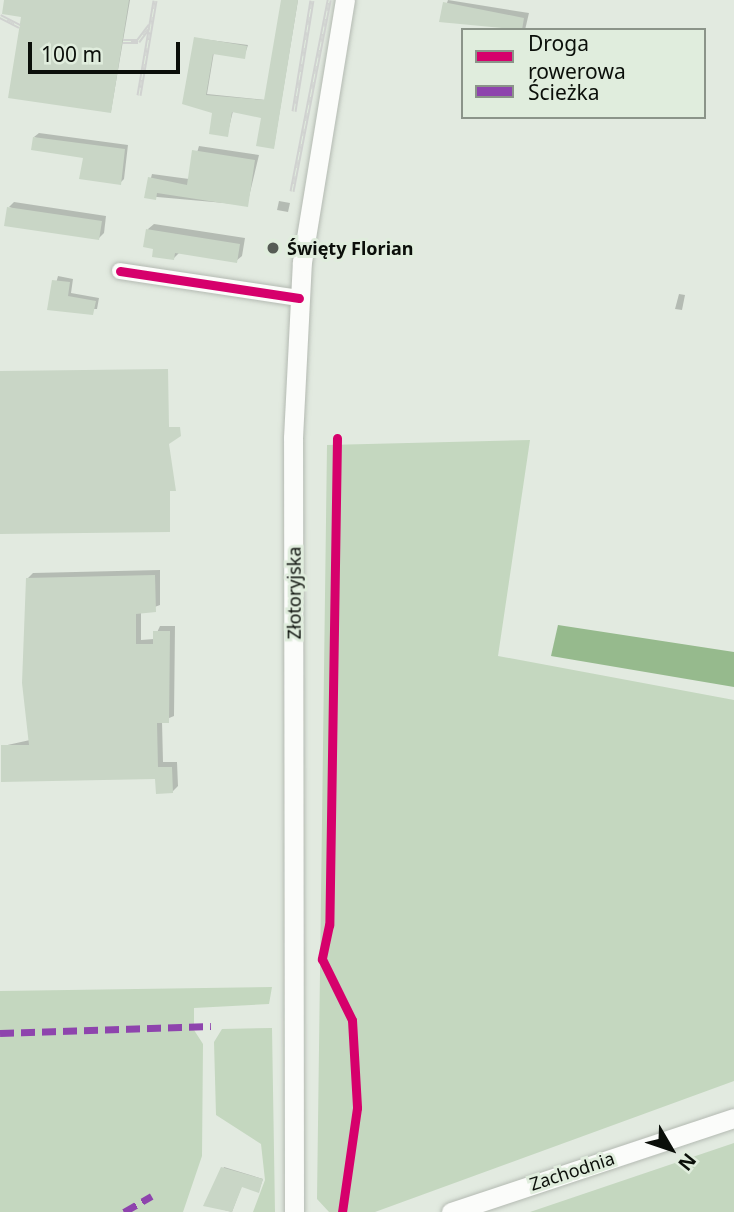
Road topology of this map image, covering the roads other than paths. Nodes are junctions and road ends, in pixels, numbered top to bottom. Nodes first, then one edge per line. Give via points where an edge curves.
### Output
1 (345, 0) edge
2 (120, 271) dead end
3 (299, 298) junction
4 (734, 1118) edge
5 (300, 1207) edge
6 (451, 1212) edge

1 - 3 main road, Złotoryjska
2 - 3 street
3 - 5 main road, Złotoryjska via 293,438
4 - 6 main road, Zachodnia

